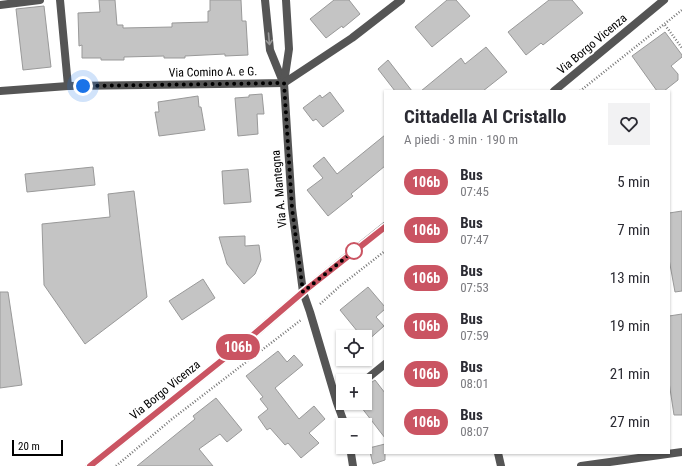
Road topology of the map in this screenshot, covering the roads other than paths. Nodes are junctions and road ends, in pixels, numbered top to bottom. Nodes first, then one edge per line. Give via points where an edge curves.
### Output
1 (40, 0) edge
2 (60, 0) edge
3 (265, 0) edge
4 (286, 0) edge
5 (401, 0) edge
6 (664, 0) edge
7 (0, 5) edge
8 (284, 83) junction
9 (68, 86) junction
10 (556, 90) edge
11 (0, 91) edge
12 (384, 227) edge
13 (303, 292) junction
14 (384, 365) edge
15 (372, 375) edge
16 (336, 388) edge
17 (682, 452) edge
18 (351, 454) edge
19 (498, 454) edge
20 (668, 454) edge
21 (670, 454) edge
22 (90, 466) edge
23 (353, 466) edge
24 (501, 466) edge
25 (581, 466) edge

1 - 7 street
2 - 9 street
3 -> 8 street, Via A. Mantegna via 270,50
4 - 8 street, Via A. Mantegna via 289,49
5 - 8 street via 352,38
6 - 10 street, Via Borgo Vicenza
8 - 9 street, Via Comino A. e G.
8 - 13 street, Via A. Mantegna via 292,208
9 - 11 street, Via Comino A. e G.
12 - 13 street, Via Borgo Vicenza
13 - 16 street, Via A. Mantegna
13 - 22 street, Via Borgo Vicenza
14 - 15 street
17 - 21 street
18 - 23 street
19 - 24 street
20 - 25 street

